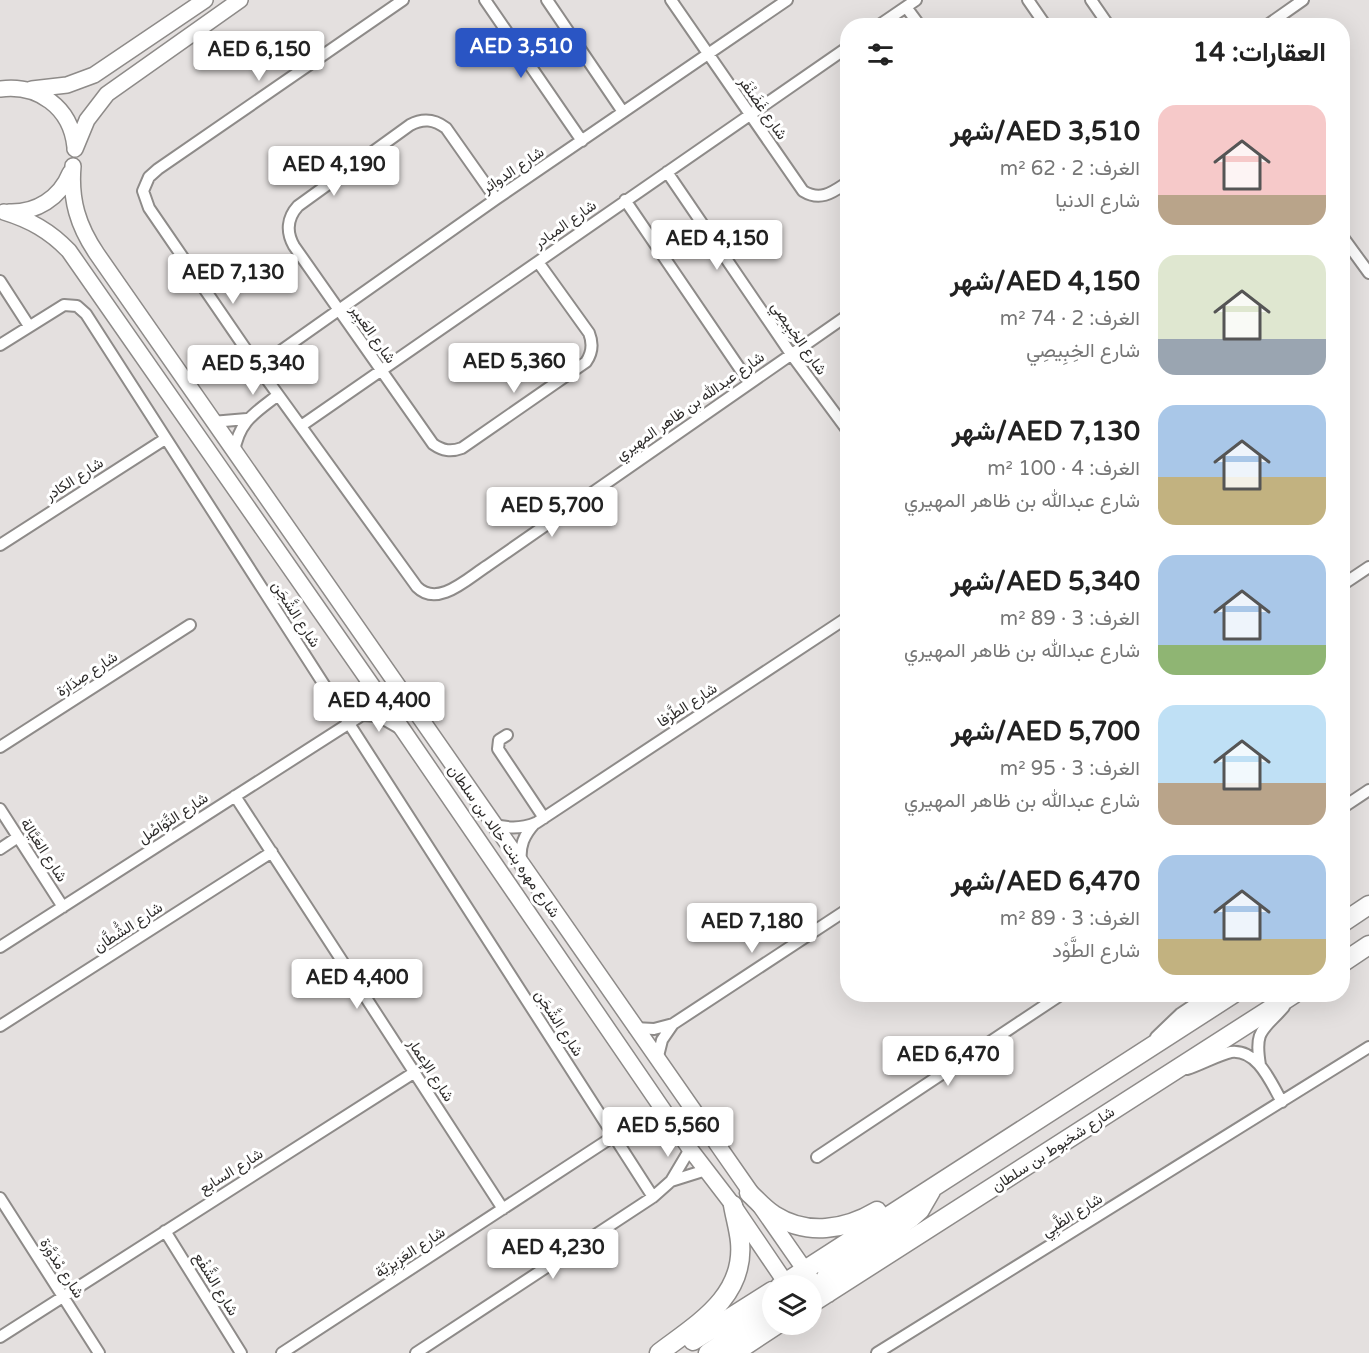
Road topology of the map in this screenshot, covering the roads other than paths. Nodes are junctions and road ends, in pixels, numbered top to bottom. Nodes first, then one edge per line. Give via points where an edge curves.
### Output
1 (205, 0) edge
2 (240, 0) edge
3 (403, 0) edge
4 (484, 0) edge
5 (547, 0) edge
6 (671, 0) edge
7 (787, 0) edge
8 (916, 0) edge
9 (1028, 0) edge
10 (1091, 0) edge
11 (1303, 0) edge
12 (906, 7) junction
13 (890, 18) edge
14 (914, 18) edge
15 (1040, 18) edge
16 (1103, 18) edge
17 (1277, 18) edge
18 (840, 53) edge
19 (708, 54) junction
20 (0, 82) edge
21 (14, 88) edge
22 (624, 112) junction
23 (750, 115) junction
24 (582, 141) junction
25 (75, 149) junction
26 (73, 166) junction
27 (667, 172) junction
28 (840, 187) edge
29 (496, 199) junction
30 (625, 200) junction
31 (2, 212) edge
32 (1350, 247) edge
33 (538, 262) junction
34 (1369, 273) edge
35 (0, 281) edge
36 (338, 310) junction
37 (840, 320) edge
38 (29, 326) junction
39 (0, 345) edge
40 (791, 354) junction
41 (258, 367) junction
42 (380, 371) junction
43 (749, 382) junction
44 (278, 395) junction
45 (247, 419) junction
46 (840, 420) edge
47 (212, 422) junction
48 (301, 426) junction
49 (165, 439) junction
50 (234, 452) junction
51 (0, 545) edge
52 (1369, 567) edge
53 (1350, 580) edge
54 (840, 622) edge
55 (190, 625) dead end
56 (366, 677) junction
57 (362, 715) junction
58 (348, 724) junction
59 (403, 730) junction
60 (507, 735) dead end
61 (0, 747) edge
62 (1369, 790) edge
63 (235, 796) junction
64 (1350, 803) edge
65 (0, 809) edge
66 (540, 820) junction
67 (492, 824) junction
68 (18, 837) junction
69 (0, 849) edge
70 (272, 852) junction
71 (521, 864) junction
72 (63, 907) junction
73 (1365, 908) edge
74 (1350, 913) edge
75 (840, 914) edge
76 (1350, 918) edge
77 (1369, 945) edge
78 (0, 947) edge
79 (1350, 958) edge
80 (1050, 1002) edge
81 (1199, 1002) edge
82 (1221, 1002) edge
83 (1283, 1002) edge
84 (1288, 1002) edge
85 (673, 1024) junction
86 (0, 1026) edge
87 (634, 1028) junction
88 (1369, 1047) edge
89 (1144, 1052) junction
90 (657, 1060) junction
91 (1260, 1065) junction
92 (1176, 1071) junction
93 (415, 1072) junction
94 (1282, 1102) junction
95 (1025, 1128) junction
96 (614, 1136) junction
97 (690, 1149) junction
98 (817, 1157) dead end
99 (706, 1170) junction
100 (671, 1181) junction
101 (933, 1186) junction
102 (748, 1193) junction
103 (652, 1197) junction
104 (0, 1198) edge
105 (733, 1205) junction
106 (503, 1209) junction
107 (165, 1231) junction
108 (783, 1275) edge
109 (785, 1275) edge
110 (801, 1275) edge
111 (822, 1293) edge
112 (63, 1296) junction
113 (822, 1297) edge
114 (762, 1299) edge
115 (762, 1318) edge
116 (762, 1335) edge
117 (0, 1337) edge
118 (99, 1353) edge
119 (241, 1353) edge
120 (282, 1353) edge
121 (416, 1353) edge
122 (659, 1353) edge
123 (674, 1353) edge
124 (708, 1353) edge
125 (734, 1353) edge
126 (877, 1353) edge

1 - 21 street via 106,69 81,81 54,88
2 - 25 street via 107,94 87,120
3 - 41 street, شارع عبدالله بن ظاهر المهيري via 158,170 144,188 149,208
4 - 24 street
5 - 22 street
6 - 19 street, شارع غَضَنْفَر
7 - 19 street, شارع الدوائر
8 - 12 street
9 - 15 street
10 - 16 street
11 - 17 street
12 - 13 street
12 - 14 street
18 - 23 street, شارع المبادر
19 - 22 street, شارع الدوائر
19 - 23 street, شارع غَضَنْفَر
20 - 21 street
21 - 25 street via 46,97 61,111 71,129
22 - 24 street, شارع الدوائر
23 - 27 street, شارع المبادر
23 - 28 street, شارع غَضَنْفَر via 803,192 821,197
24 - 29 street, شارع الدوائر
25 - 26 street, شارع مهره بنت خالد بن سلطان
26 - 31 street via 67,180 47,202 26,211
26 - 47 street, شارع مهره بنت خالد بن سلطان via 73,204 87,240
27 - 30 street, شارع المبادر
27 - 40 street, شارع الخِبِيصِي
29 - 36 street, شارع الدوائر
29 - 36 street, شارع العَبِير via 446,128 425,120 410,125 297,206 291,216 291,241
30 - 33 street, شارع المبادر
30 - 43 street
31 - 56 street, شارع مهره بنت خالد بن سلطان via 40,226 69,251
32 - 34 street
33 - 42 street, شارع المبادر
33 - 42 street, شارع العَبِير via 589,333 589,357 462,448 447,451 433,444
35 - 38 street
36 - 41 street, شارع الدوائر
36 - 42 street, شارع العَبِير
37 - 40 street, شارع عبدالله بن ظاهر المهيري
38 - 39 street, شارع الشَّجَن
38 - 49 street, شارع الشَّجَن via 64,305 82,309
40 - 43 street, شارع عبدالله بن ظاهر المهيري
40 - 46 street, شارع الخِبِيصِي
41 - 44 street, شارع عبدالله بن ظاهر المهيري
42 - 48 street, شارع المبادر
43 - 48 street, شارع عبدالله بن ظاهر المهيري via 487,566 437,595 417,587
44 - 45 street
44 - 48 street, شارع عبدالله بن ظاهر المهيري
45 - 47 street
45 - 50 street
47 - 50 street, شارع مهره بنت خالد بن سلطان
49 - 51 street, شارع الكادر
49 - 58 street, شارع الشَّجَن
50 - 67 street, شارع مهره بنت خالد بن سلطان
52 - 53 street
54 - 66 street, شارع الطَّرْفا
55 - 61 street, شارع صِدَارَة
56 - 57 street
56 - 59 street, شارع مهره بنت خالد بن سلطان
57 - 58 street, شارع التَّوَاصُل
57 - 59 street via 378,716
58 - 63 street, شارع التَّوَاصُل
58 - 96 street, شارع الشَّجَن
59 - 97 street, شارع مهره بنت خالد بن سلطان
60 - 66 street via 499,740 498,749
62 - 64 street
63 - 70 street, شارع الإعمار
63 - 72 street, شارع التَّوَاصُل
65 - 68 street, شارع العَيَّالة
66 - 67 street, شارع الطَّرْفا via 509,828
66 - 71 street, شارع الطَّرْفا via 524,837
67 - 71 street, شارع مهره بنت خالد بن سلطان
68 - 69 street
68 - 72 street, شارع العَيَّالة
70 - 86 street, شارع الشُّطَّان
70 - 93 street, شارع الإعمار
71 - 87 street, شارع مهره بنت خالد بن سلطان
72 - 78 street, شارع التَّوَاصُل
73 - 74 street
73 - 76 main road
75 - 85 street
77 - 79 main road
80 - 98 street
81 - 89 street via 1170,1022
82 - 89 main road
83 - 92 main road, شارع شخبوط بن سلطان
84 - 91 street via 1260,1032
85 - 87 street via 654,1029
85 - 90 street via 662,1040
87 - 90 street, شارع مهره بنت خالد بن سلطان
88 - 94 street, شارع الظَّبِي
89 - 95 main road
90 - 102 street, شارع مهره بنت خالد بن سلطان
91 - 92 street via 1246,1055 1231,1052
91 - 94 street
92 - 113 main road, شارع شخبوط بن سلطان
93 - 106 street, شارع الإعمار
93 - 107 street, شارع السابع
94 - 126 street, شارع الظَّبِي
95 - 101 main road
95 - 102 main road via 979,1149 870,1215 838,1227 810,1228 790,1223
96 - 103 street, شارع الشَّجَن
96 - 106 street, شارع العَزِيزِيَّة
97 - 99 street, شارع مهره بنت خالد بن سلطان
97 - 100 street
99 - 100 street
99 - 105 street, شارع مهره بنت خالد بن سلطان
100 - 103 street
101 - 110 main road
101 - 111 main road via 911,1218 828,1273
102 - 109 street, شارع مهره بنت خالد بن سلطان
103 - 121 street
104 - 112 street, شارع مْدَوَّرَة
105 - 108 street, شارع مهره بنت خالد بن سلطان
105 - 122 main road via 740,1255 732,1286 714,1312
106 - 120 street, شارع العَزِيزِيَّة
107 - 112 street, شارع السابع
107 - 119 street, شارع الشَّفْع
112 - 117 street, شارع السابع
112 - 118 street, شارع مْدَوَّرَة
114 - 123 main road
115 - 124 main road
116 - 125 main road

